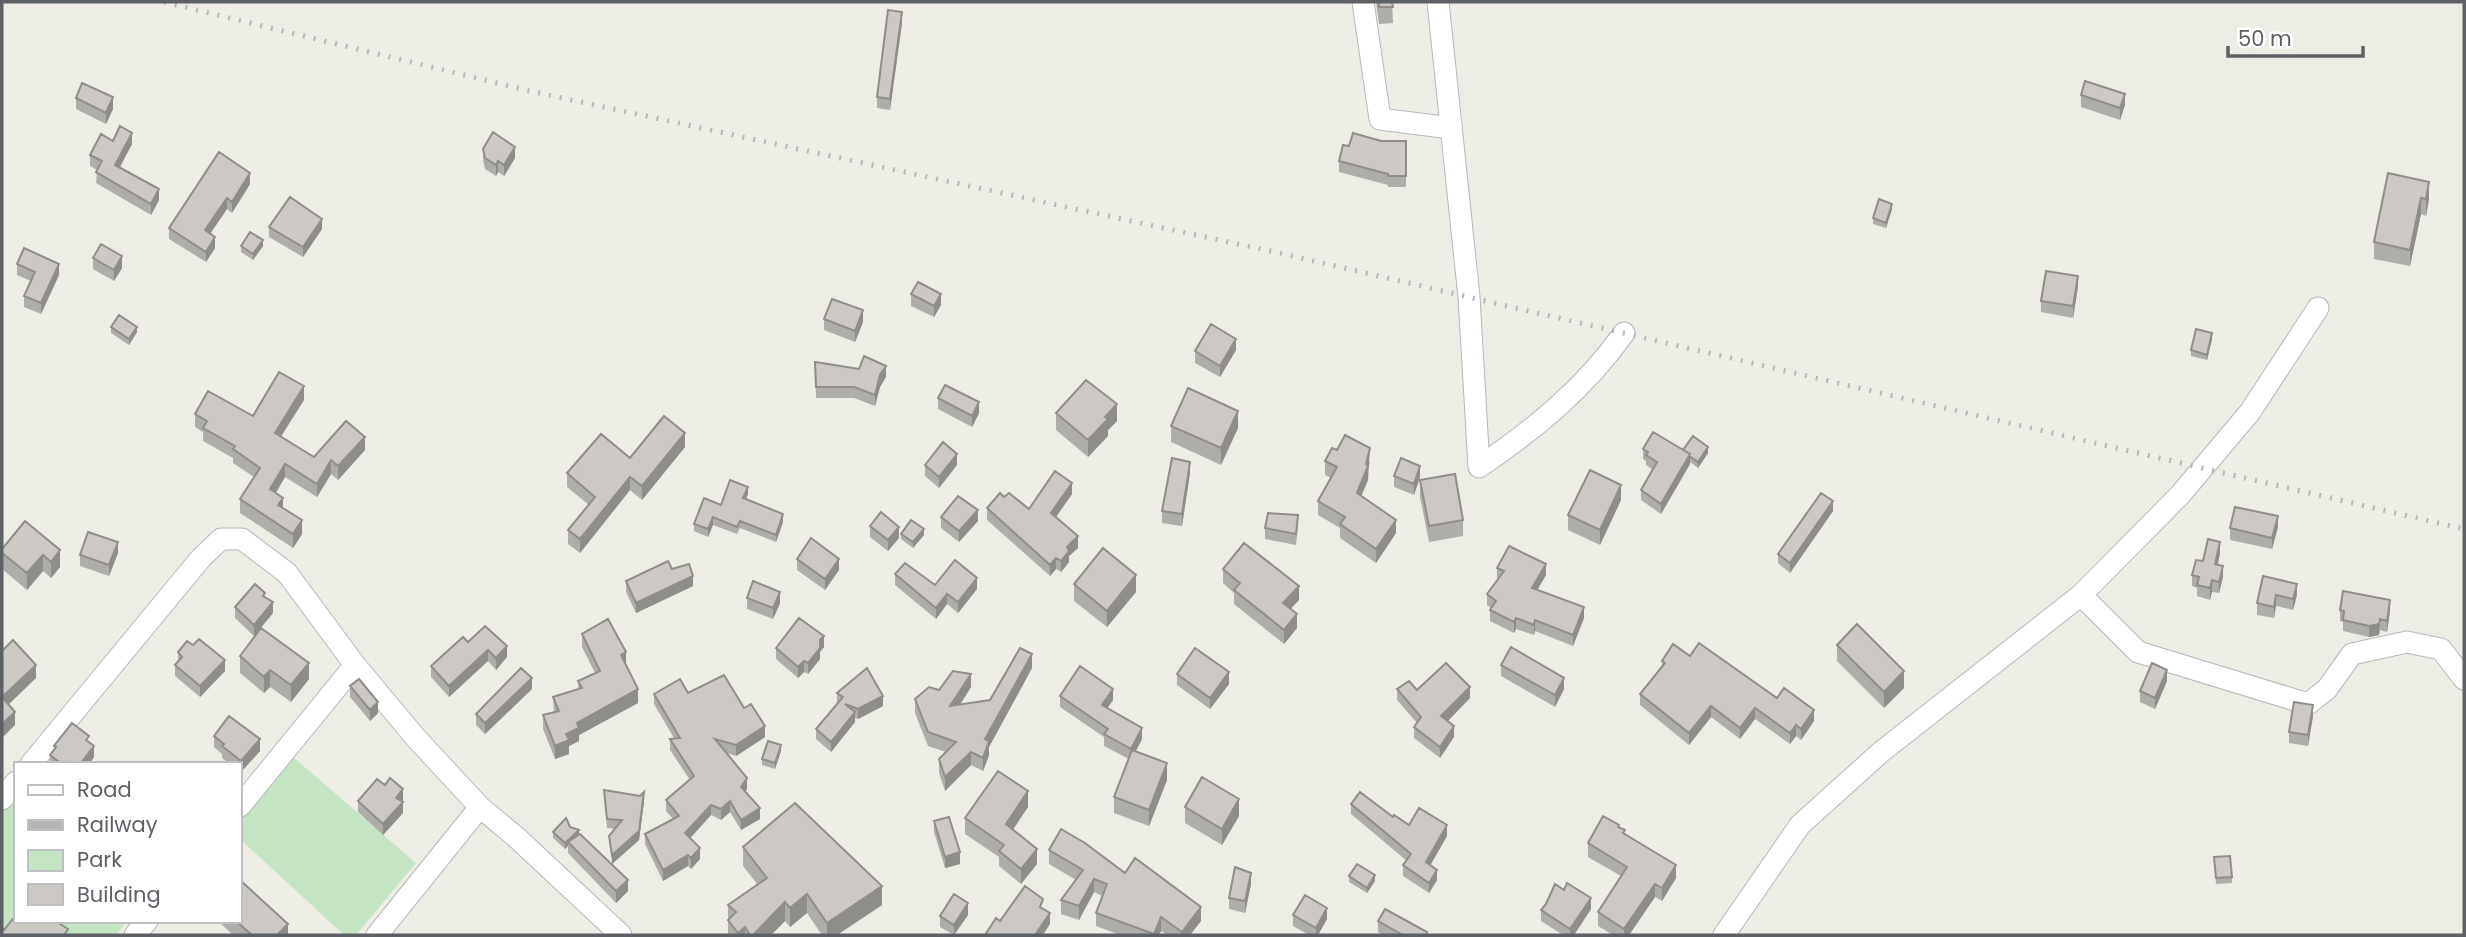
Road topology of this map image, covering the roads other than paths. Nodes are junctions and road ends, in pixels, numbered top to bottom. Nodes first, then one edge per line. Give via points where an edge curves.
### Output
1 (1363, 2) edge
2 (1438, 2) edge
3 (1451, 128) junction
4 (2318, 307) dead end
5 (1624, 333) dead end
6 (2081, 595) junction
7 (355, 664) junction
8 (2464, 679) edge
9 (33, 762) edge
10 (14, 784) edge
11 (2, 799) edge
12 (242, 804) edge
13 (480, 807) junction
14 (377, 935) edge
15 (621, 935) edge
16 (1724, 935) edge

1 - 3 street via 1380,119
2 - 3 street
3 - 5 street via 1469,296 1479,467 1568,399 1605,361
4 - 6 street via 2250,412 2180,495
6 - 8 street via 2137,652 2308,704 2327,690 2352,654 2407,642 2441,649
6 - 16 street via 1881,752 1800,824
7 - 9 street via 287,573 242,539 220,540
7 - 12 street
7 - 13 street
10 - 11 street
13 - 14 street
13 - 15 street

